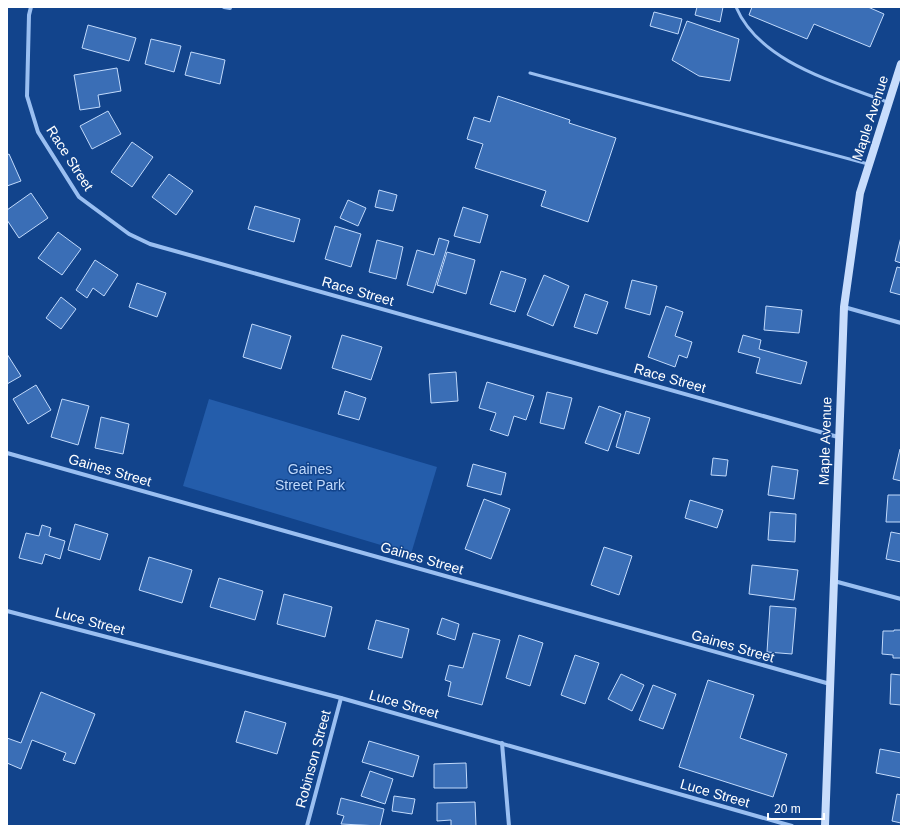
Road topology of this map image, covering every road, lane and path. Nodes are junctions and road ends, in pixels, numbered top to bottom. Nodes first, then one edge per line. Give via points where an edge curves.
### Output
1 (31, 7) edge
2 (224, 7) edge
3 (736, 7) edge
4 (230, 8) dead end
5 (901, 64) edge
6 (530, 73) dead end
7 (889, 103) junction
8 (869, 164) junction
9 (844, 307) junction
10 (901, 323) edge
11 (838, 437) junction
12 (7, 453) edge
13 (833, 581) junction
14 (901, 599) edge
15 (7, 611) edge
16 (830, 684) junction
17 (341, 698) junction
18 (502, 743) junction
19 (307, 826) edge
20 (509, 826) edge
21 (792, 826) edge
22 (825, 826) edge

1 - 11 street, Race Street via 28,96 38,132 79,197 129,234 150,244
2 - 4 street
3 - 7 lane via 749,28 780,57
5 - 7 main road, Maple Avenue
6 - 8 lane
7 - 8 main road, Maple Avenue
8 - 9 main road, Maple Avenue via 860,193
9 - 10 street
9 - 11 main road, Maple Avenue
11 - 13 main road, Maple Avenue
12 - 16 street, Gaines Street
13 - 14 street
13 - 16 main road, Maple Avenue
15 - 17 street, Luce Street
16 - 22 main road, Maple Avenue
17 - 18 street, Luce Street
17 - 19 street, Robinson Street
18 - 20 street
18 - 21 street, Luce Street

